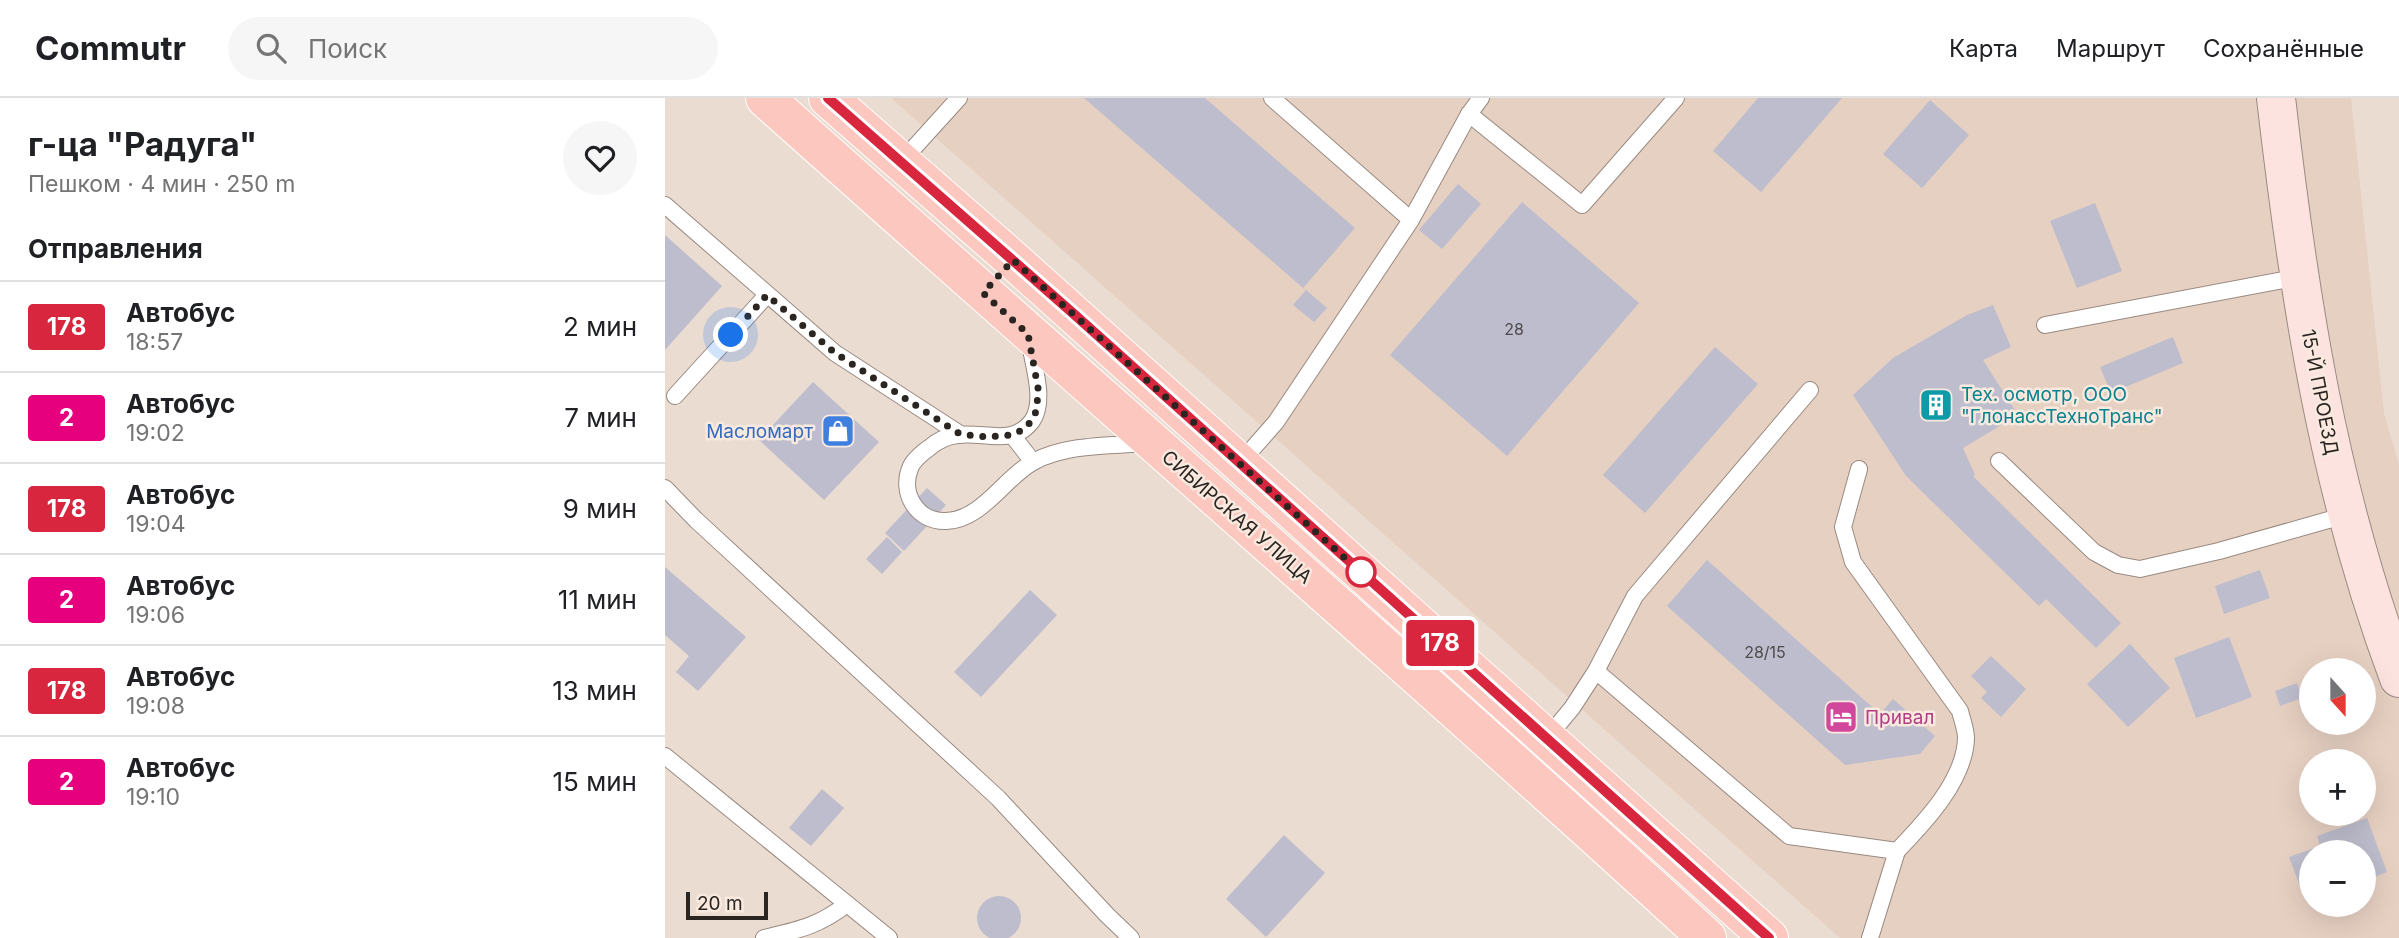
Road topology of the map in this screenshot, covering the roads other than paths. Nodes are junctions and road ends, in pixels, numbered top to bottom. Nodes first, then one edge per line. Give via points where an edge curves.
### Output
1 (765, 98) edge
2 (828, 98) edge
3 (959, 98) edge
4 (1272, 98) edge
5 (1481, 98) edge
6 (1676, 98) edge
7 (2276, 98) edge
8 (1469, 114) junction
9 (901, 162) junction
10 (665, 205) edge
11 (1411, 220) junction
12 (1013, 260) junction
13 (2299, 277) junction
14 (983, 293) junction
15 (767, 295) junction
16 (2045, 325) dead end
17 (1028, 334) junction
18 (1810, 390) dead end
19 (675, 396) dead end
20 (960, 434) junction
21 (1012, 435) junction
22 (1153, 443) junction
23 (1999, 461) dead end
24 (1033, 462) junction
25 (1240, 463) junction
26 (1859, 469) dead end
27 (665, 488) edge
28 (2346, 515) junction
29 (1596, 671) junction
30 (2399, 678) edge
31 (1547, 738) junction
32 (665, 756) edge
33 (1898, 851) junction
34 (847, 904) junction
35 (764, 938) edge
36 (889, 938) edge
37 (1131, 938) edge
38 (1707, 938) edge
39 (1769, 938) edge
40 (1870, 938) edge

1 - 14 main road, СИБИРСКАЯ УЛИЦА
2 - 9 main road
3 - 9 lane
4 - 11 lane
5 - 8 lane
6 - 8 lane via 1582,205
7 - 13 street, 15-Й ПРОЕЗД
8 - 11 lane
9 - 12 main road
10 - 15 lane
11 - 25 lane via 1276,422
12 - 14 main road
12 - 25 main road
13 - 16 lane
13 - 28 street, 15-Й ПРОЕЗД via 2326,433
14 - 17 main road, СИБИРСКАЯ УЛИЦА
15 - 19 lane
15 - 20 lane via 835,353
17 - 21 lane via 1037,407 1034,418
17 - 22 main road, СИБИРСКАЯ УЛИЦА
18 - 29 lane via 1635,596
20 - 21 lane
20 - 24 lane via 945,437 911,464 909,502 931,520 965,516
21 - 24 lane
22 - 24 lane via 1055,453
22 - 38 main road, СИБИРСКАЯ УЛИЦА
23 - 28 lane via 2094,552 2118,565 2140,569
25 - 31 main road
26 - 33 lane via 1843,527 1853,562 1960,711 1966,736 1962,764 1929,818
27 - 37 lane via 998,798
28 - 30 street, 15-Й ПРОЕЗД
29 - 31 lane
29 - 33 lane via 1789,836
31 - 39 main road
32 - 34 lane
33 - 40 lane
34 - 35 lane via 830,918
34 - 36 lane

